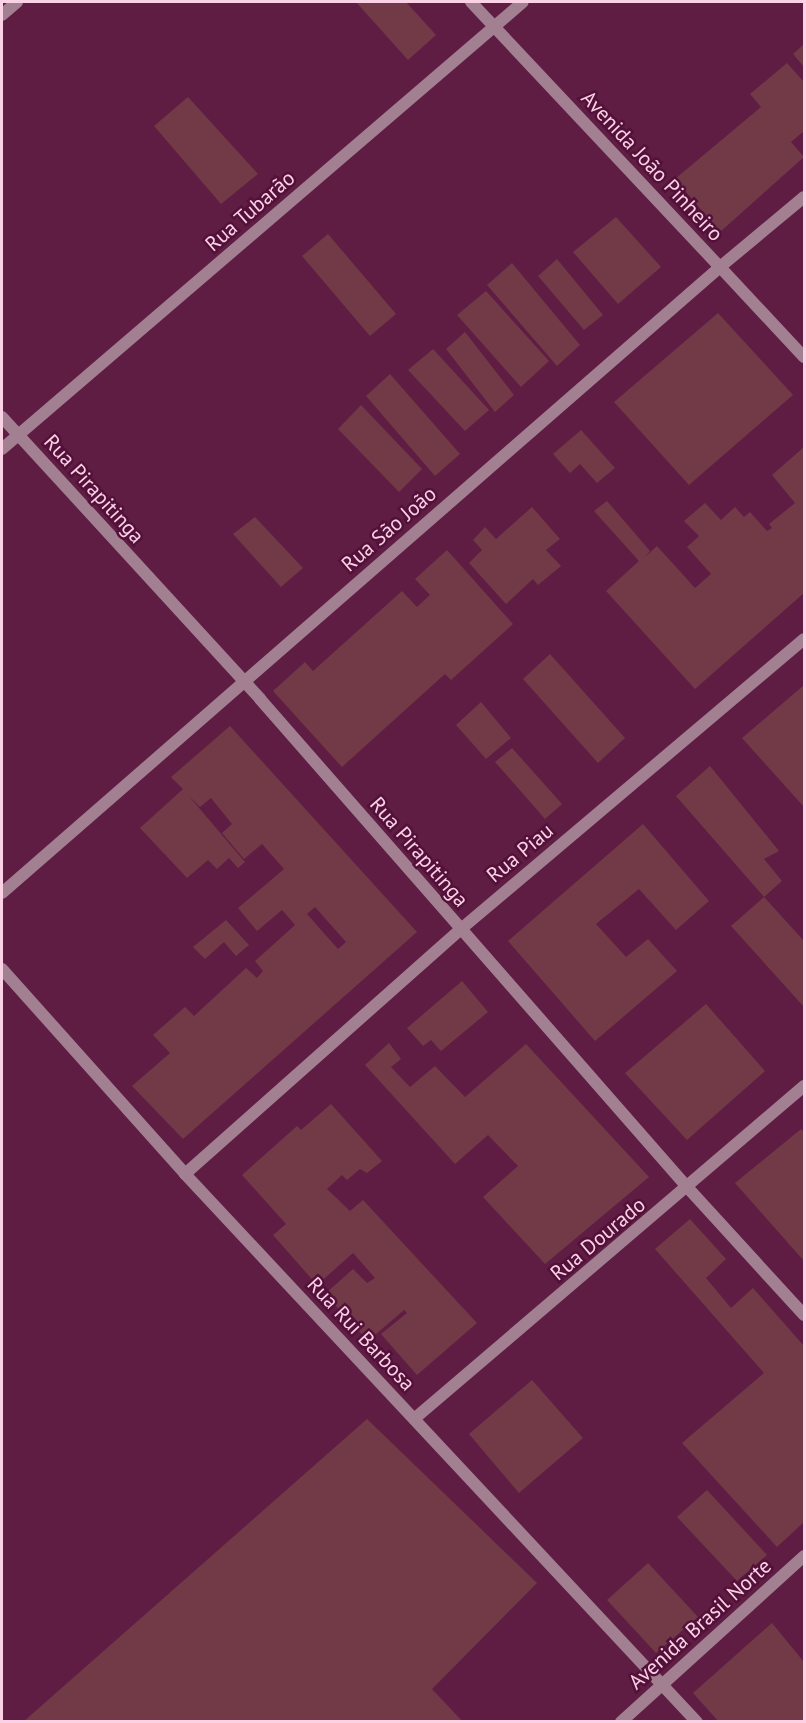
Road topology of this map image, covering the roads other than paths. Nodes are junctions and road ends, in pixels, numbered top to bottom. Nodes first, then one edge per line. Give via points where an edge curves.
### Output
1 (17, 2) edge
2 (471, 2) edge
3 (524, 2) edge
4 (2, 15) edge
5 (495, 26) junction
6 (804, 196) edge
7 (720, 267) junction
8 (804, 357) edge
9 (2, 417) edge
10 (18, 435) junction
11 (2, 450) edge
12 (804, 639) edge
13 (243, 681) junction
14 (2, 893) edge
15 (461, 929) junction
16 (2, 969) edge
17 (804, 1086) edge
18 (184, 1174) junction
19 (688, 1188) junction
20 (804, 1315) edge
21 (414, 1419) junction
22 (804, 1556) edge
23 (664, 1684) junction
24 (621, 1722) edge
25 (697, 1722) edge

1 - 4 street
2 - 5 street, Avenida João Pinheiro
3 - 5 street, Rua Tubarão
5 - 7 street, Avenida João Pinheiro
5 - 10 street, Rua Tubarão
6 - 7 street, Rua São João
7 - 8 street, Avenida João Pinheiro
7 - 13 street, Rua São João
9 - 10 street, Rua Pirapitinga
10 - 11 street, Rua Tubarão
10 - 13 street, Rua Pirapitinga
12 - 15 street, Rua Piau
13 - 14 street, Rua São João
13 - 15 street, Rua Pirapitinga
15 - 18 street, Rua Piau
15 - 19 street, Rua Pirapitinga
16 - 18 street, Rua Rui Barbosa
17 - 19 street, Rua Dourado
18 - 21 street, Rua Rui Barbosa
19 - 20 street, Rua Pirapitinga
19 - 21 street, Rua Dourado
21 - 23 street, Rua Rui Barbosa
22 - 23 street, Avenida Brasil Norte
23 - 24 street, Avenida Brasil Norte
23 - 25 street, Rua Rui Barbosa

